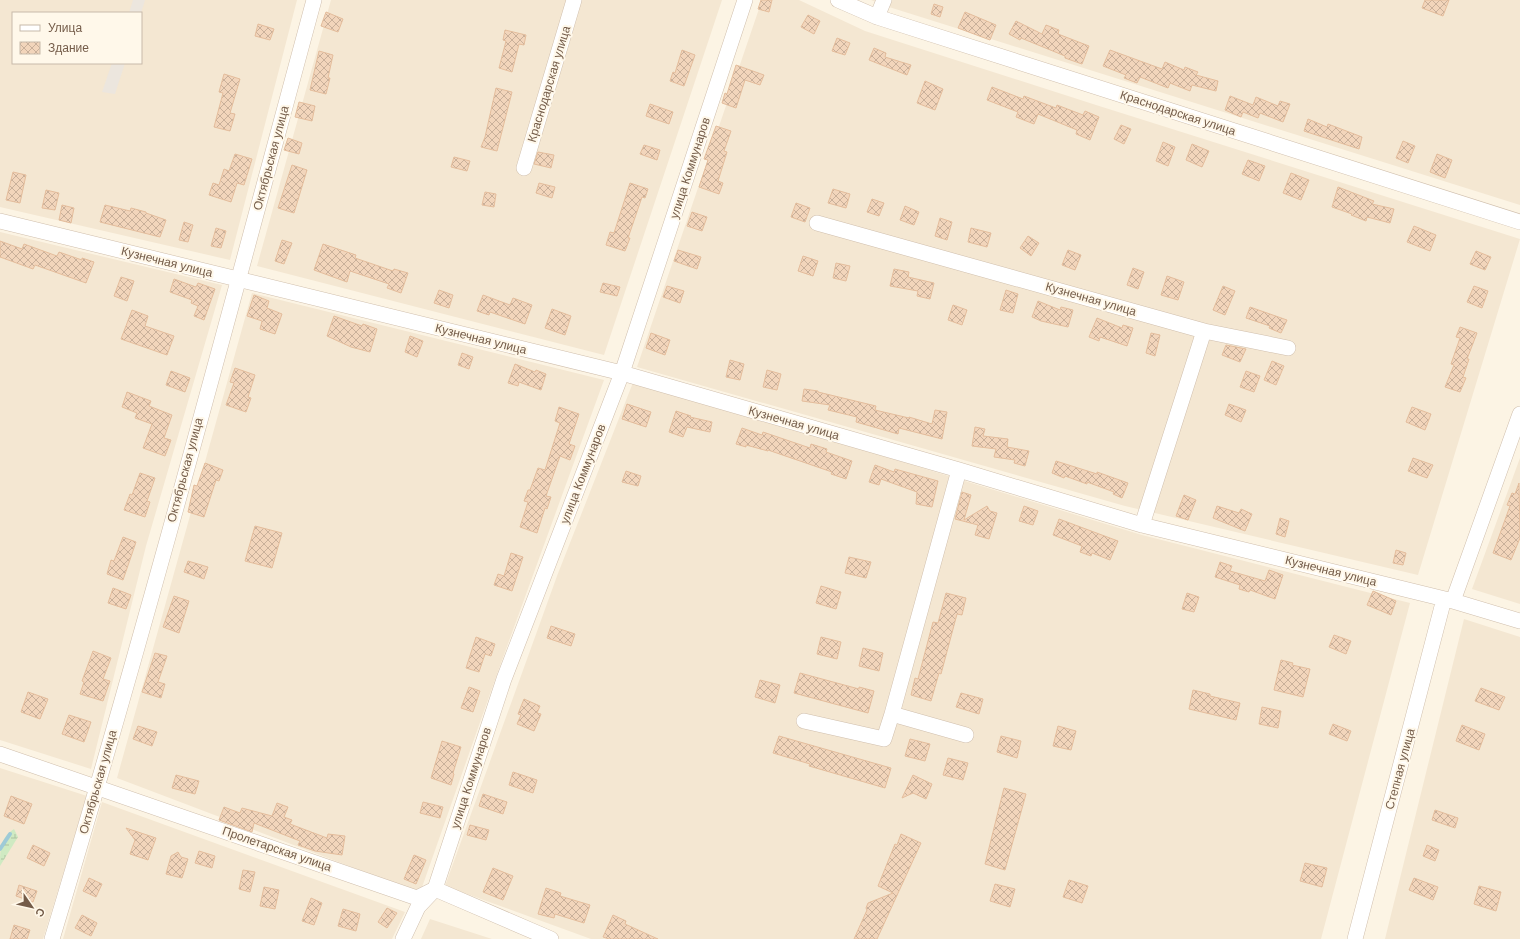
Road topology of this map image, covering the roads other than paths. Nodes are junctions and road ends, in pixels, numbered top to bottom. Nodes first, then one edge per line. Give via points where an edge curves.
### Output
1 (314, 0) edge
2 (574, 0) edge
3 (745, 0) edge
4 (838, 0) edge
5 (884, 0) edge
6 (877, 18) junction
7 (524, 168) dead end
8 (0, 221) edge
9 (1520, 222) edge
10 (817, 223) dead end
11 (238, 279) junction
12 (1204, 331) junction
13 (1288, 348) dead end
14 (622, 373) junction
15 (1520, 414) edge
16 (959, 470) junction
17 (1142, 525) junction
18 (1449, 600) junction
19 (1520, 621) edge
20 (892, 714) junction
21 (804, 721) dead end
22 (966, 735) dead end
23 (0, 754) edge
24 (98, 787) junction
25 (435, 889) junction
26 (52, 939) edge
27 (403, 939) edge
28 (550, 939) edge
29 (1354, 939) edge

1 - 11 street, Октябрьская улица
2 - 7 street, Краснодарская улица
3 - 14 street, улица Коммунаров
4 - 6 street, Краснодарская улица
5 - 6 street
6 - 9 street, Краснодарская улица
8 - 11 street, Кузнечная улица
10 - 12 street, Кузнечная улица
11 - 14 street, Кузнечная улица
11 - 24 street, Октябрьская улица
12 - 13 street, Кузнечная улица
12 - 17 street
14 - 16 street, Кузнечная улица
14 - 25 street, улица Коммунаров via 504,679
15 - 18 street, Степная улица
16 - 17 street, Кузнечная улица
16 - 20 street
17 - 18 street, Кузнечная улица
18 - 19 street, Кузнечная улица
18 - 29 street, Степная улица
20 - 21 street via 884,739
20 - 22 street
23 - 24 street, Пролетарская улица
24 - 25 street, Пролетарская улица via 417,898
24 - 26 street, Октябрьская улица
25 - 27 street, улица Коммунаров via 418,907
25 - 28 street

